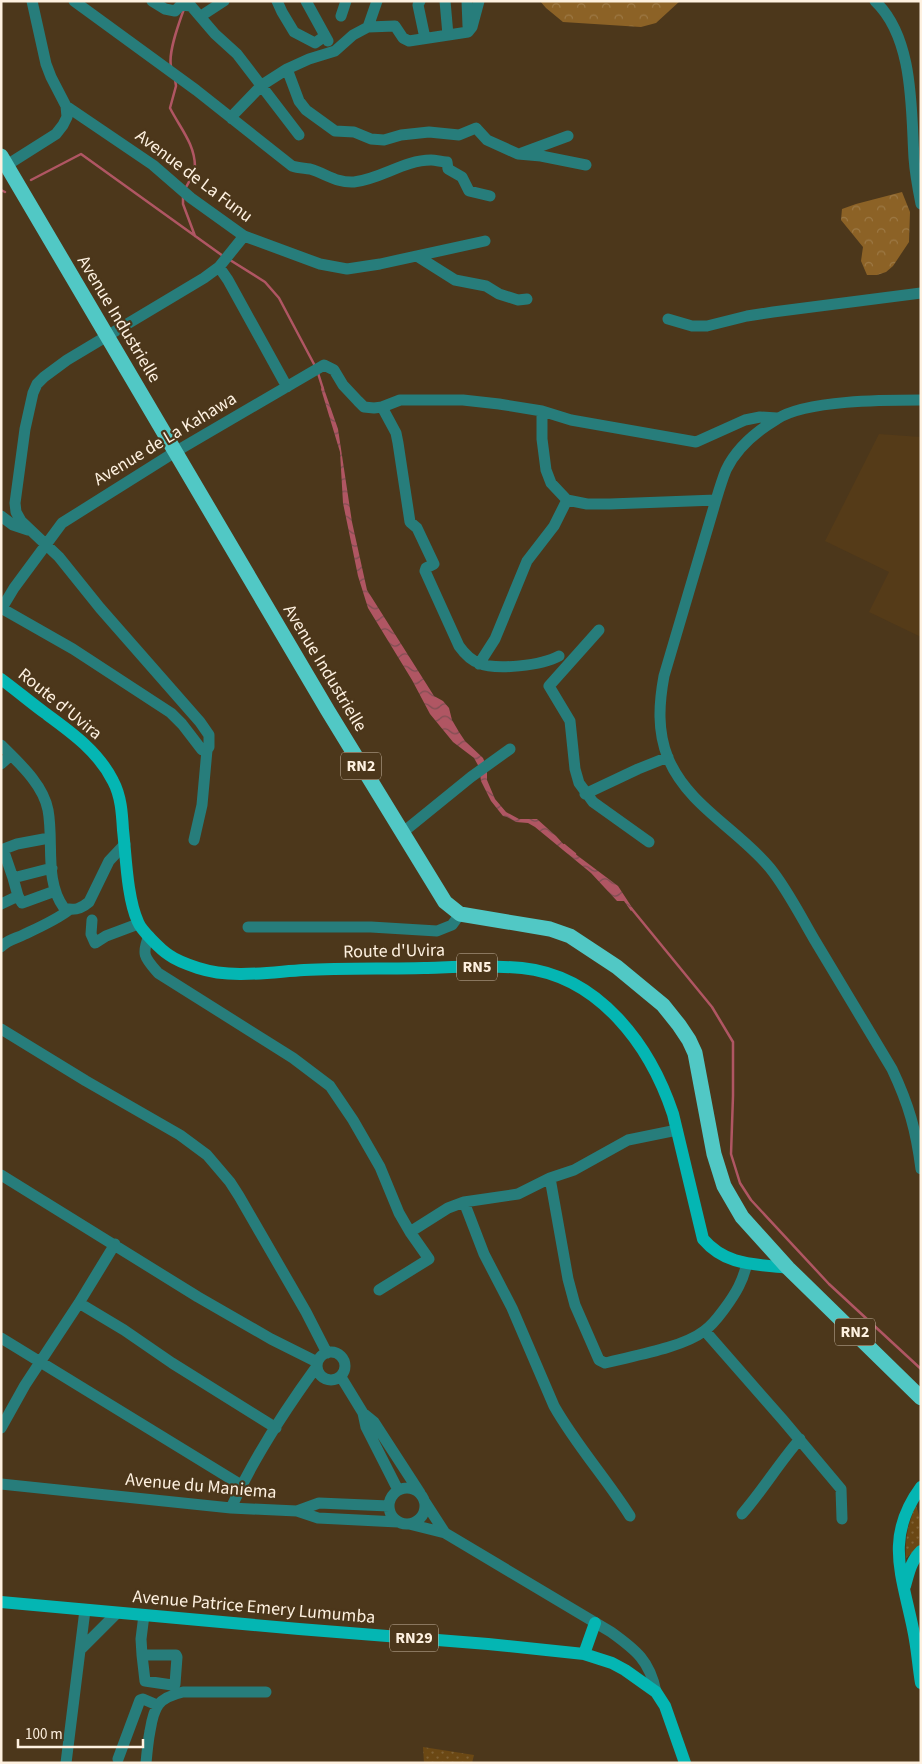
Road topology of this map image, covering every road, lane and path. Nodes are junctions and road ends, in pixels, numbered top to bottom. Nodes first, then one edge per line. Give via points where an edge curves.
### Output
1 (32, 1) edge
2 (74, 1) edge
3 (152, 1) edge
4 (224, 1) edge
5 (277, 1) edge
6 (306, 1) edge
7 (346, 1) edge
8 (377, 1) edge
9 (420, 1) edge
10 (445, 1) edge
11 (467, 1) edge
12 (479, 1) edge
13 (875, 1) edge
14 (185, 4) edge
15 (201, 16) junction
16 (341, 16) dead end
17 (368, 26) junction
18 (468, 32) junction
19 (448, 35) junction
20 (325, 36) junction
21 (425, 38) junction
22 (335, 51) junction
23 (287, 69) junction
24 (262, 85) junction
25 (66, 106) junction
26 (917, 114) edge
27 (232, 119) junction
28 (299, 135) dead end
29 (568, 136) dead end
30 (518, 154) junction
31 (4, 160) edge
32 (586, 165) dead end
33 (490, 196) dead end
34 (921, 204) edge
35 (244, 236) junction
36 (485, 241) dead end
37 (417, 256) junction
38 (224, 261) junction
39 (921, 293) edge
40 (526, 299) dead end
41 (668, 319) dead end
42 (107, 336) junction
43 (287, 387) junction
44 (921, 400) edge
45 (382, 407) junction
46 (542, 411) junction
47 (778, 418) junction
48 (175, 452) junction
49 (567, 500) junction
50 (716, 500) junction
51 (1, 516) edge
52 (29, 530) junction
53 (47, 544) junction
54 (2, 608) edge
55 (599, 630) dead end
56 (558, 656) dead end
57 (479, 664) junction
58 (1, 678) edge
59 (1, 745) edge
60 (510, 749) dead end
61 (206, 750) junction
62 (12, 756) junction
63 (668, 757) junction
64 (1, 764) edge
65 (586, 794) junction
66 (402, 834) junction
67 (50, 838) junction
68 (194, 840) dead end
69 (649, 842) dead end
70 (125, 844) junction
71 (2, 849) edge
72 (52, 868) junction
73 (13, 878) junction
74 (55, 891) junction
75 (18, 896) junction
76 (1, 904) edge
77 (70, 910) junction
78 (460, 914) junction
79 (92, 920) dead end
80 (138, 924) junction
81 (248, 927) dead end
82 (150, 936) junction
83 (3, 942) edge
84 (1, 1029) edge
85 (677, 1130) junction
86 (918, 1133) edge
87 (921, 1169) edge
88 (1, 1175) edge
89 (550, 1178) junction
90 (464, 1202) junction
91 (410, 1232) junction
92 (115, 1244) junction
93 (747, 1263) junction
94 (788, 1268) junction
95 (379, 1290) dead end
96 (79, 1303) junction
97 (705, 1331) junction
98 (1, 1338) edge
99 (327, 1353) junction
100 (40, 1363) junction
101 (317, 1364) junction
102 (341, 1377) junction
103 (921, 1398) edge
104 (363, 1413) junction
105 (1, 1428) edge
106 (276, 1428) junction
107 (800, 1439) junction
108 (1, 1484) edge
109 (241, 1486) junction
110 (921, 1487) edge
111 (398, 1490) junction
112 (423, 1498) junction
113 (389, 1506) junction
114 (231, 1508) junction
115 (298, 1511) junction
116 (742, 1514) dead end
117 (630, 1516) dead end
118 (842, 1519) dead end
119 (403, 1523) junction
120 (445, 1533) junction
121 (921, 1551) edge
122 (904, 1590) junction
123 (1, 1602) edge
124 (85, 1610) junction
125 (117, 1612) junction
126 (144, 1615) junction
127 (595, 1623) junction
128 (80, 1650) junction
129 (584, 1654) junction
130 (142, 1655) dead end
131 (921, 1682) edge
132 (266, 1692) dead end
133 (656, 1692) junction
134 (157, 1705) junction
135 (118, 1759) dead end
136 (66, 1763) edge
137 (146, 1763) edge
138 (685, 1763) edge

1 - 25 street via 46,64
2 - 27 street
3 - 14 street via 174,11
4 - 15 street
5 - 20 street via 296,34 315,42
6 - 20 street
7 - 16 street
8 - 17 street
9 - 21 street via 418,5
10 - 19 street
11 - 18 street
12 - 18 street
13 - 26 street via 893,26 902,50
14 - 15 street
15 - 24 street
17 - 21 street via 394,26 409,41
17 - 22 street
18 - 19 street
19 - 21 street
20 - 22 street
22 - 23 street
23 - 24 street
23 - 30 street via 299,101 335,131 384,140 429,132 459,135 476,128 487,140
24 - 27 street
24 - 28 street
25 - 31 street via 67,117 56,134
25 - 35 street, Avenue de La Funu via 153,165 191,198
26 - 34 street via 914,160
27 - 33 street via 292,166 308,168 336,181 356,182 432,160 447,162 448,168 462,177 469,191
29 - 30 street
30 - 32 street
31 - 42 highway, Avenue Industrielle / RN2
35 - 37 street, Avenue de La Funu via 320,264 347,269
35 - 38 street
36 - 37 street, Avenue de La Funu
37 - 40 street via 455,280 486,286 518,300
38 - 42 street via 204,278
38 - 43 street via 228,280
39 - 41 street via 747,316 707,326 692,326
42 - 48 highway, Avenue Industrielle / RN2
42 - 52 street via 54,369 33,393 15,503 16,512
43 - 45 street, Avenue de La Kahawa via 324,365 334,370 364,407
43 - 48 street, Avenue de La Kahawa
44 - 47 street via 805,408
45 - 46 street via 405,399 463,400
45 - 57 street via 396,433 410,522 418,528 434,564 425,571 459,646 465,655
46 - 47 street via 571,420 696,442 745,420
46 - 49 street via 546,470 551,484
47 - 50 street via 738,452 726,471
48 - 53 street, Avenue de La Kahawa via 62,523
48 - 66 highway, Avenue Industrielle / RN2
49 - 50 street via 610,504
49 - 57 street via 554,526 527,561 495,639
50 - 63 street via 659,700 662,740
51 - 52 street via 14,526
52 - 53 street
53 - 54 street, Avenue de La Kahawa
53 - 61 street via 200,722 209,735 210,743
54 - 61 street via 73,649 171,713 197,745
55 - 65 street via 549,686 570,721 575,769
56 - 57 street via 512,666
58 - 70 main road, Route d'Uvira via 74,734 103,766 112,779 121,805
59 - 62 street
60 - 66 street
61 - 68 street via 202,805
62 - 64 street
62 - 67 street via 43,796 48,809
63 - 65 street
63 - 86 street via 694,798 752,850 777,878 892,1069
65 - 69 street
66 - 78 highway, Avenue Industrielle / RN2 via 445,902
67 - 71 street
67 - 72 street
70 - 77 street via 109,861 89,902 84,907
70 - 80 main road, Route d'Uvira via 131,898
71 - 73 street
72 - 73 street
72 - 74 street
73 - 75 street
74 - 75 street via 22,903
74 - 77 street via 64,908
75 - 76 street
77 - 83 street via 23,936
78 - 81 street via 452,924 437,931 371,927
78 - 94 highway, RN2 via 570,936 617,967 671,1013 695,1053 714,1154 724,1186 742,1217
79 - 80 street via 93,943
80 - 82 main road, Route d'Uvira
82 - 85 main road, Route d'Uvira / RN5 via 169,955 216,972 252,974 473,967 523,968 556,976 607,1006 638,1042 662,1086
82 - 91 street via 144,948 147,959 158,973 293,1058 330,1086 380,1167
84 - 99 street via 173,1131 207,1155 239,1196
85 - 89 street via 628,1140 574,1170
85 - 93 main road, Route d'Uvira / RN5 via 703,1239 725,1258
86 - 87 street
88 - 92 street
89 - 90 street via 518,1194
89 - 97 street via 575,1305 599,1360 604,1363 661,1349
90 - 91 street
90 - 117 street via 481,1247 512,1308 554,1406
91 - 95 street via 429,1258
92 - 96 street
92 - 101 street via 244,1324
93 - 94 main road, Route d'Uvira / RN5
93 - 97 street via 738,1291
94 - 103 highway, RN2
96 - 100 street
96 - 106 street
97 - 107 street
98 - 100 street
99 - 101 street
99 - 102 street via 336,1352 344,1359 346,1369
100 - 105 street
100 - 109 street
101 - 102 street via 320,1375 327,1380
101 - 106 street
102 - 104 street
104 - 111 street via 366,1427
104 - 112 street via 374,1422
106 - 109 street
107 - 116 street via 782,1460 761,1494
107 - 118 street via 841,1489
108 - 114 street, Avenue du Maniema
109 - 114 street
110 - 122 main road via 908,1506 898,1543
111 - 112 street via 411,1488
111 - 113 street
112 - 119 street via 423,1515 417,1521
112 - 120 street
113 - 115 street via 319,1503
113 - 119 street via 392,1516
114 - 115 street, Avenue du Maniema
115 - 119 street, Avenue du Maniema via 318,1518
119 - 120 street, Avenue du Maniema
120 - 127 street
121 - 122 main road via 910,1566
122 - 131 main road
123 - 124 main road, Avenue Patrice Emery Lumumba / RN29
124 - 125 main road, Avenue Patrice Emery Lumumba / RN29
124 - 128 street
125 - 126 main road, Avenue Patrice Emery Lumumba / RN29
125 - 128 street
126 - 129 main road, Avenue Patrice Emery Lumumba / RN29
126 - 130 street
127 - 129 main road
127 - 133 street via 626,1643 644,1660
128 - 136 street
129 - 133 main road, Avenue Patrice Emery Lumumba / RN29 via 612,1663
132 - 134 street via 183,1692 163,1699
133 - 138 main road, Avenue Patrice Emery Lumumba / RN29 via 665,1706
134 - 135 street via 140,1700
134 - 137 street via 152,1713

